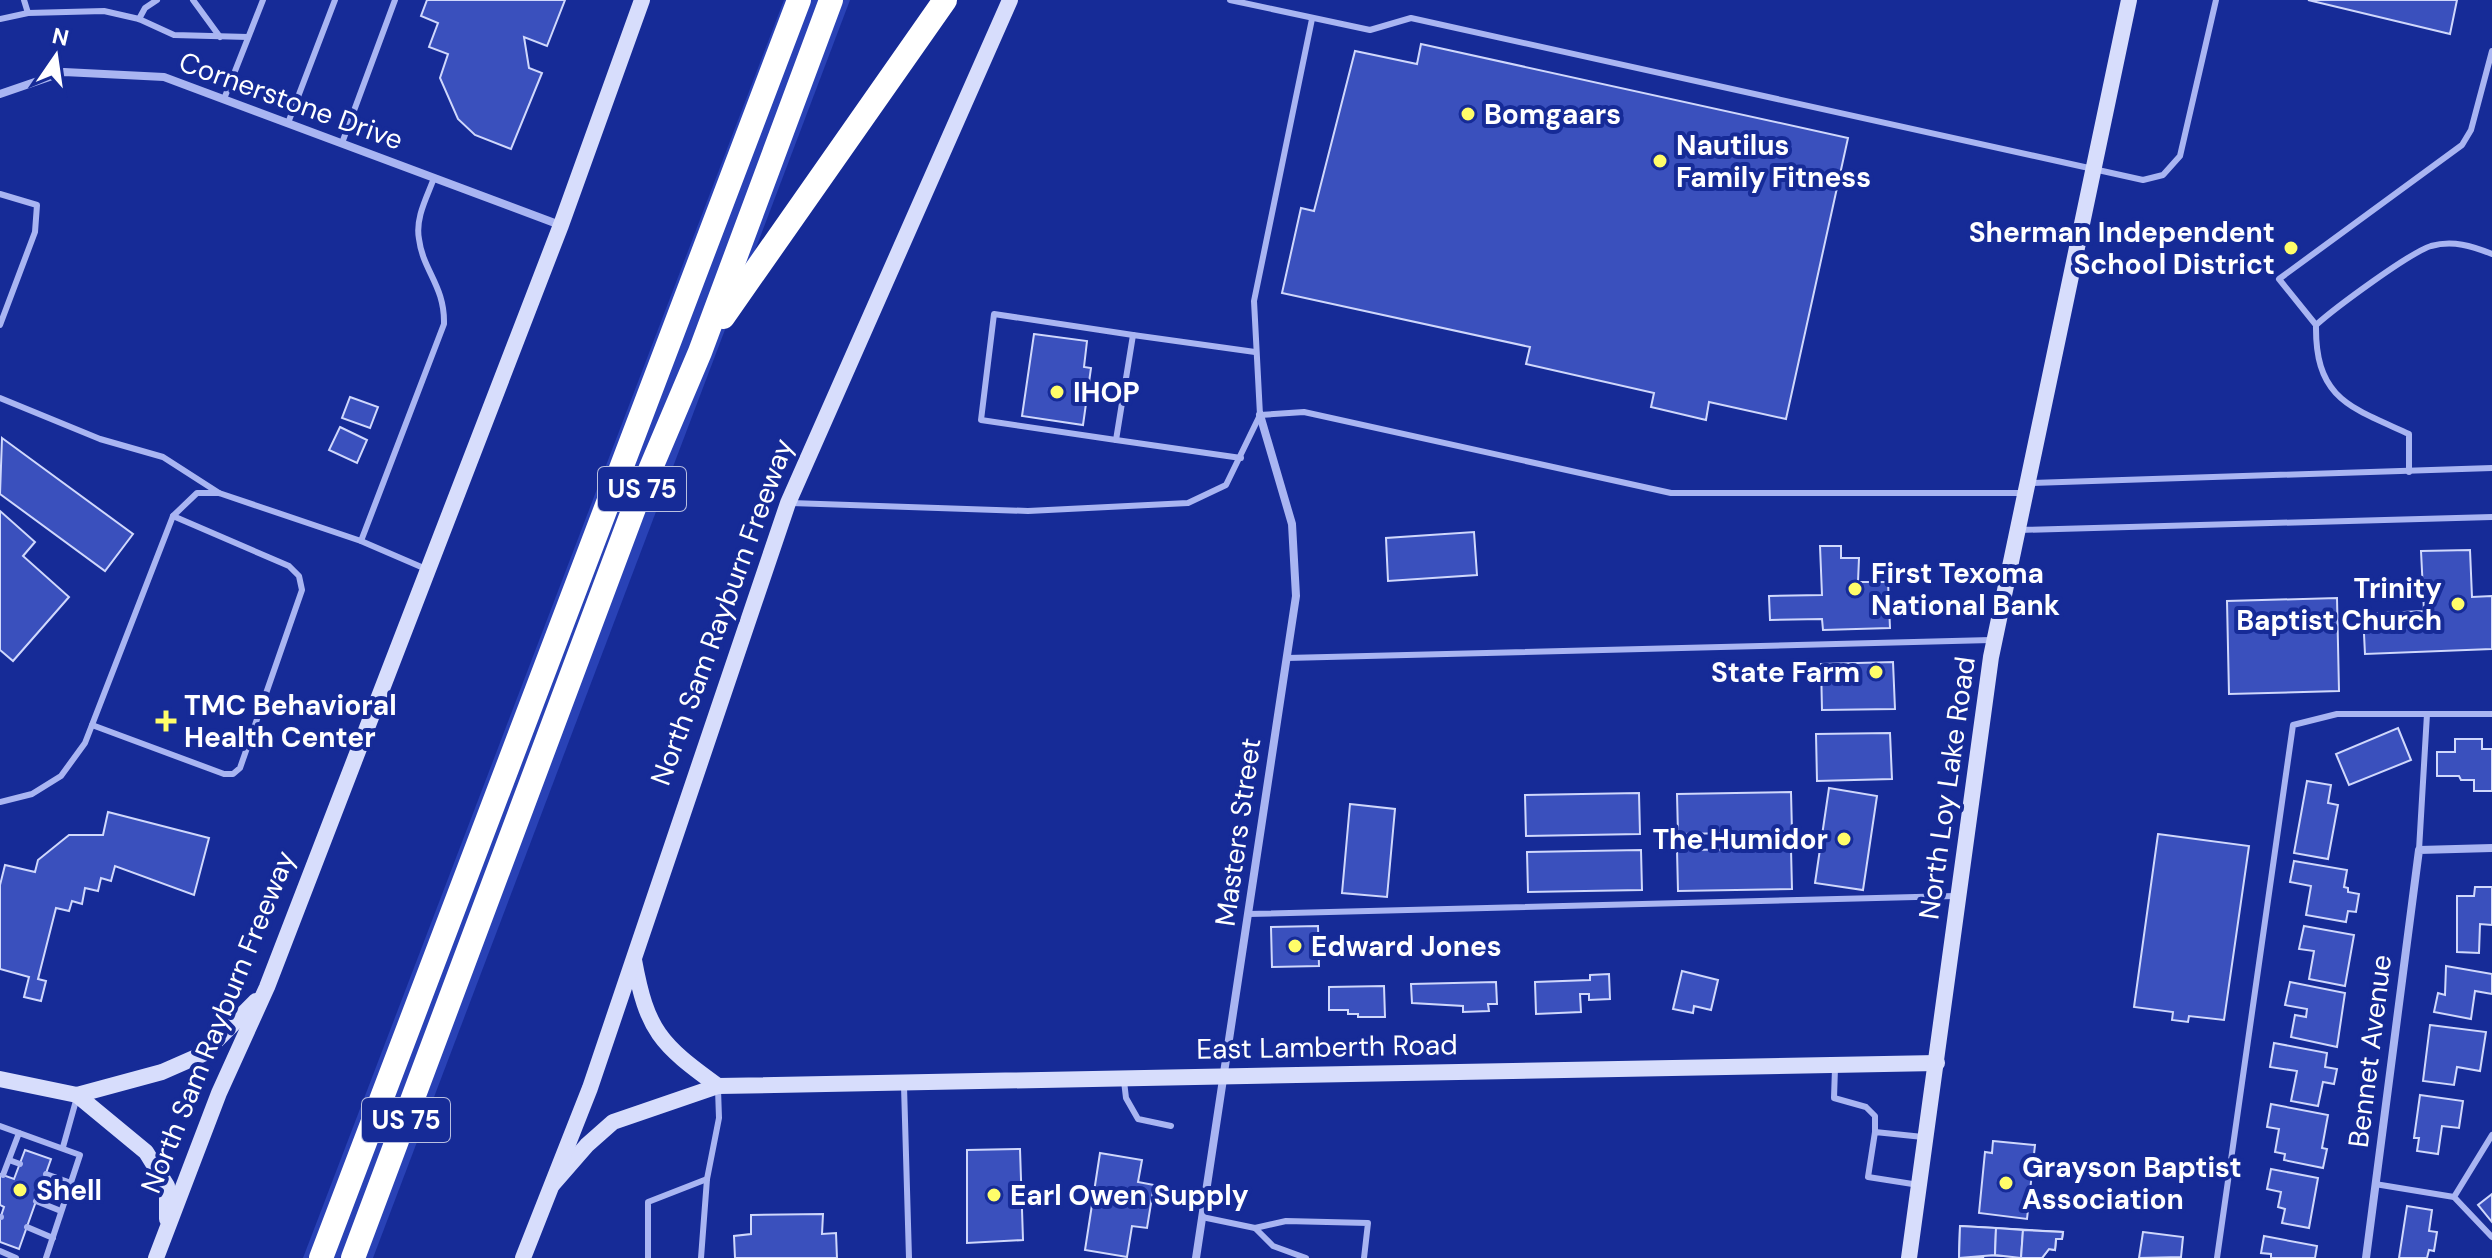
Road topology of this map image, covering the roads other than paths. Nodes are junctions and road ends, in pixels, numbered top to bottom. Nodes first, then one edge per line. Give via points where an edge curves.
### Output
1 (24, 0) edge
2 (157, 0) edge
3 (193, 0) edge
4 (263, 0) edge
5 (335, 0) edge
6 (395, 0) edge
7 (642, 0) edge
8 (799, 0) edge
9 (831, 0) edge
10 (945, 0) edge
11 (1010, 0) edge
12 (1230, 0) edge
13 (2129, 0) edge
14 (2216, 0) edge
15 (28, 13) junction
16 (0, 19) edge
17 (139, 19) junction
18 (1312, 19) junction
19 (220, 37) junction
20 (248, 37) junction
21 (2492, 51) edge
22 (0, 94) edge
23 (224, 99) junction
24 (288, 123) junction
25 (342, 143) junction
26 (2092, 169) junction
27 (434, 178) junction
28 (0, 194) edge
29 (561, 225) junction
30 (2492, 254) edge
31 (0, 325) edge
32 (2316, 325) junction
33 (1133, 335) junction
34 (700, 352) junction
35 (1255, 352) junction
36 (0, 398) edge
37 (1260, 415) junction
38 (1116, 440) junction
39 (1241, 458) junction
40 (2492, 468) edge
41 (2409, 472) junction
42 (2024, 488) junction
43 (219, 493) junction
44 (788, 503) junction
45 (173, 516) junction
46 (2492, 517) edge
47 (2015, 530) junction
48 (361, 541) junction
49 (426, 569) junction
50 (1994, 640) junction
51 (1287, 658) junction
52 (2427, 714) junction
53 (2492, 714) edge
54 (92, 725) junction
55 (0, 802) edge
56 (2492, 848) edge
57 (2419, 850) junction
58 (1959, 896) junction
59 (1248, 914) junction
60 (633, 955) junction
61 (267, 987) junction
62 (1937, 1063) junction
63 (1835, 1065) junction
64 (1224, 1075) junction
65 (1124, 1077) junction
66 (0, 1079) edge
67 (904, 1082) junction
68 (718, 1086) junction
69 (77, 1095) junction
70 (0, 1126) edge
71 (1171, 1126) dead end
72 (1875, 1132) junction
73 (19, 1133) junction
74 (2492, 1135) edge
75 (1926, 1137) junction
76 (63, 1147) junction
77 (9, 1160) junction
78 (20, 1164) dead end
79 (46, 1174) dead end
80 (3, 1175) dead end
81 (707, 1179) junction
82 (71, 1183) junction
83 (553, 1184) junction
84 (2375, 1184) junction
85 (1920, 1185) junction
86 (2454, 1197) junction
87 (36, 1201) dead end
88 (61, 1211) junction
89 (1202, 1217) junction
90 (27, 1227) dead end
91 (168, 1228) junction
92 (1255, 1228) junction
93 (2492, 1237) edge
94 (53, 1238) junction
95 (0, 1251) edge
96 (16, 1258) edge
97 (46, 1258) edge
98 (156, 1258) edge
99 (321, 1258) edge
100 (353, 1258) edge
101 (523, 1258) edge
102 (648, 1258) edge
103 (701, 1258) edge
104 (909, 1258) edge
105 (1196, 1258) edge
106 (1306, 1258) edge
107 (1364, 1258) edge
108 (1909, 1258) edge
109 (2217, 1258) edge
110 (2366, 1258) edge

1 - 15 lane
2 - 17 lane
3 - 19 lane
4 - 20 lane
5 - 24 lane
6 - 25 lane
7 - 29 main road, North Sam Rayburn Freeway
8 - 99 highway, US 75
9 - 34 highway, US 75
10 - 34 highway
11 - 44 main road, North Sam Rayburn Freeway
12 - 18 lane
13 - 26 main road, North Loy Lake Road
14 - 26 lane via 2180,156 2163,175 2143,180
15 - 16 lane
15 - 17 lane via 104,11
17 - 19 lane via 174,35
18 - 26 lane via 1370,30 1411,18
18 - 35 lane via 1254,301
19 - 20 lane
20 - 23 lane
21 - 32 lane via 2471,130 2462,145 2279,279
22 - 23 street, Cornerstone Drive via 64,72 164,77
23 - 24 street, Cornerstone Drive
24 - 25 street, Cornerstone Drive
25 - 27 street, Cornerstone Drive
26 - 42 main road, North Loy Lake Road
27 - 29 street, Cornerstone Drive
27 - 48 lane via 419,218 419,240 445,301 444,324
28 - 31 lane via 37,205 35,232
29 - 49 main road, North Sam Rayburn Freeway
30 - 32 lane via 2465,243 2429,246
32 - 41 lane via 2316,353 2326,385 2356,410 2409,434
33 - 35 lane
33 - 38 lane
33 - 38 lane via 994,314 981,420
34 - 100 highway, US 75 via 630,518
35 - 37 lane
36 - 43 lane via 100,439 163,457
37 - 39 lane
37 - 42 lane via 1304,412 1671,493
37 - 51 street, Masters Street via 1292,524 1296,596
38 - 39 lane
39 - 44 lane via 1226,485 1188,503 1028,511
40 - 41 lane
41 - 42 lane
42 - 47 main road, North Loy Lake Road
43 - 45 lane via 197,493
43 - 48 lane
44 - 60 main road, North Sam Rayburn Freeway
45 - 54 lane
45 - 54 lane via 289,566 299,576 302,590 240,768 224,774
46 - 47 lane
47 - 50 main road, North Loy Lake Road
48 - 49 lane
49 - 61 main road, North Sam Rayburn Freeway
50 - 51 lane
50 - 58 main road, North Loy Lake Road
51 - 59 street, Masters Street
52 - 53 lane
52 - 57 lane
52 - 109 lane via 2337,714 2293,725
54 - 55 lane via 61,776 32,794
56 - 57 street
57 - 84 street, Bennet Avenue
58 - 59 lane
58 - 62 main road, North Loy Lake Road
59 - 64 street, Masters Street
60 - 68 main road via 642,1004 659,1038
60 - 83 main road, North Sam Rayburn Freeway
61 - 69 main road via 203,1054 162,1072
61 - 91 main road, North Sam Rayburn Freeway via 219,1093
62 - 63 main road, East Lamberth Road
62 - 75 main road, North Loy Lake Road
63 - 64 main road, East Lamberth Road
63 - 72 lane via 1834,1098 1866,1107 1875,1116
64 - 65 main road, East Lamberth Road
64 - 89 street, Masters Street
65 - 67 main road, East Lamberth Road
65 - 71 lane via 1126,1098 1138,1119
66 - 69 main road
67 - 68 main road, East Lamberth Road
67 - 104 lane
68 - 81 lane via 719,1118
68 - 83 main road, East Lamberth Road via 613,1122
69 - 76 lane
69 - 91 main road via 146,1152 167,1186
70 - 73 lane
72 - 75 lane
72 - 85 lane via 1868,1177
73 - 76 lane
73 - 77 lane
74 - 86 lane
75 - 85 main road, North Loy Lake Road
76 - 82 lane via 80,1155
77 - 78 lane
77 - 80 lane
79 - 82 lane
81 - 102 lane via 648,1202
81 - 103 lane
82 - 88 lane
83 - 101 main road, North Sam Rayburn Freeway
84 - 86 lane
84 - 110 street, Bennet Avenue
85 - 108 main road, North Loy Lake Road
86 - 93 lane
87 - 88 lane
88 - 94 lane
89 - 92 lane
89 - 105 street, Masters Street
90 - 94 lane
91 - 98 main road, North Sam Rayburn Freeway
92 - 106 lane via 1273,1246
92 - 107 lane via 1286,1221 1368,1223
94 - 97 lane
95 - 96 lane

